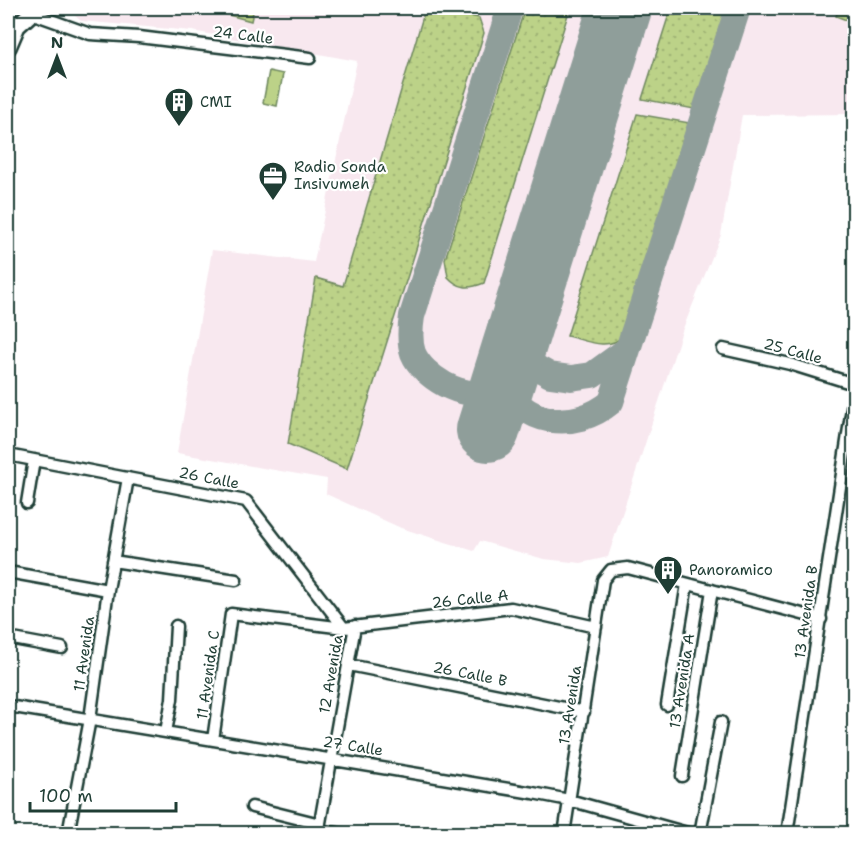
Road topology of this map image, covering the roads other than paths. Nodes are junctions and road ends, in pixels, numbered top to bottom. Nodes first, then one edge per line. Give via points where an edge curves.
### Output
1 (34, 10) edge
2 (8, 47) edge
3 (310, 58) dead end
4 (723, 349) dead end
5 (855, 384) edge
6 (855, 395) edge
7 (8, 455) edge
8 (34, 460) junction
9 (128, 478) junction
10 (27, 502) dead end
11 (113, 561) junction
12 (8, 572) edge
13 (236, 580) dead end
14 (687, 584) junction
15 (108, 590) junction
16 (712, 590) junction
17 (231, 614) joint
18 (821, 619) junction
19 (176, 626) dead end
20 (350, 627) junction
21 (596, 627) junction
22 (8, 638) edge
23 (62, 648) dead end
24 (349, 665) junction
25 (667, 705) dead end
26 (8, 706) edge
27 (584, 712) junction
28 (90, 719) junction
29 (721, 722) dead end
30 (166, 732) junction
31 (213, 740) junction
32 (330, 758) junction
33 (681, 776) dead end
34 (569, 800) junction
35 (252, 807) dead end
36 (319, 829) edge
37 (68, 834) edge
38 (342, 834) edge
39 (564, 834) edge
40 (691, 834) edge
41 (700, 834) edge
42 (787, 834) edge

1 - 2 main road via 17,27
1 - 3 street, 24 Calle via 90,34
4 - 5 street, 25 Calle
6 - 18 street, 13 Avenida B
7 - 8 street, 26 Calle
8 - 9 street, 26 Calle
8 - 10 street
9 - 11 street, 11 Avenida
9 - 20 street, 26 Calle via 246,501
11 - 13 street
11 - 15 street, 11 Avenida
12 - 15 street
14 - 16 street
14 - 21 street, 13 Avenida via 622,567 611,570 603,580
14 - 25 street
15 - 28 street, 11 Avenida
16 - 18 street
16 - 33 street, 13 Avenida A
17 - 20 street, 26 Calle A
17 - 31 street, 11 Avenida C
18 - 42 street, 13 Avenida B
19 - 30 street
20 - 21 street, 26 Calle A via 511,608
20 - 24 street, 12 Avenida
21 - 27 street, 13 Avenida
22 - 23 street
24 - 27 street, 26 Calle B
24 - 32 street, 12 Avenida
26 - 28 street, 27 Calle
27 - 34 street, 13 Avenida
28 - 30 street, 27 Calle
28 - 37 street, 11 Avenida
29 - 41 street
30 - 31 street, 27 Calle
31 - 32 street, 27 Calle
32 - 34 street, 27 Calle
32 - 36 street, 12 Avenida
34 - 39 street, 13 Avenida
34 - 40 street, 27 Calle
35 - 36 street
36 - 38 street

